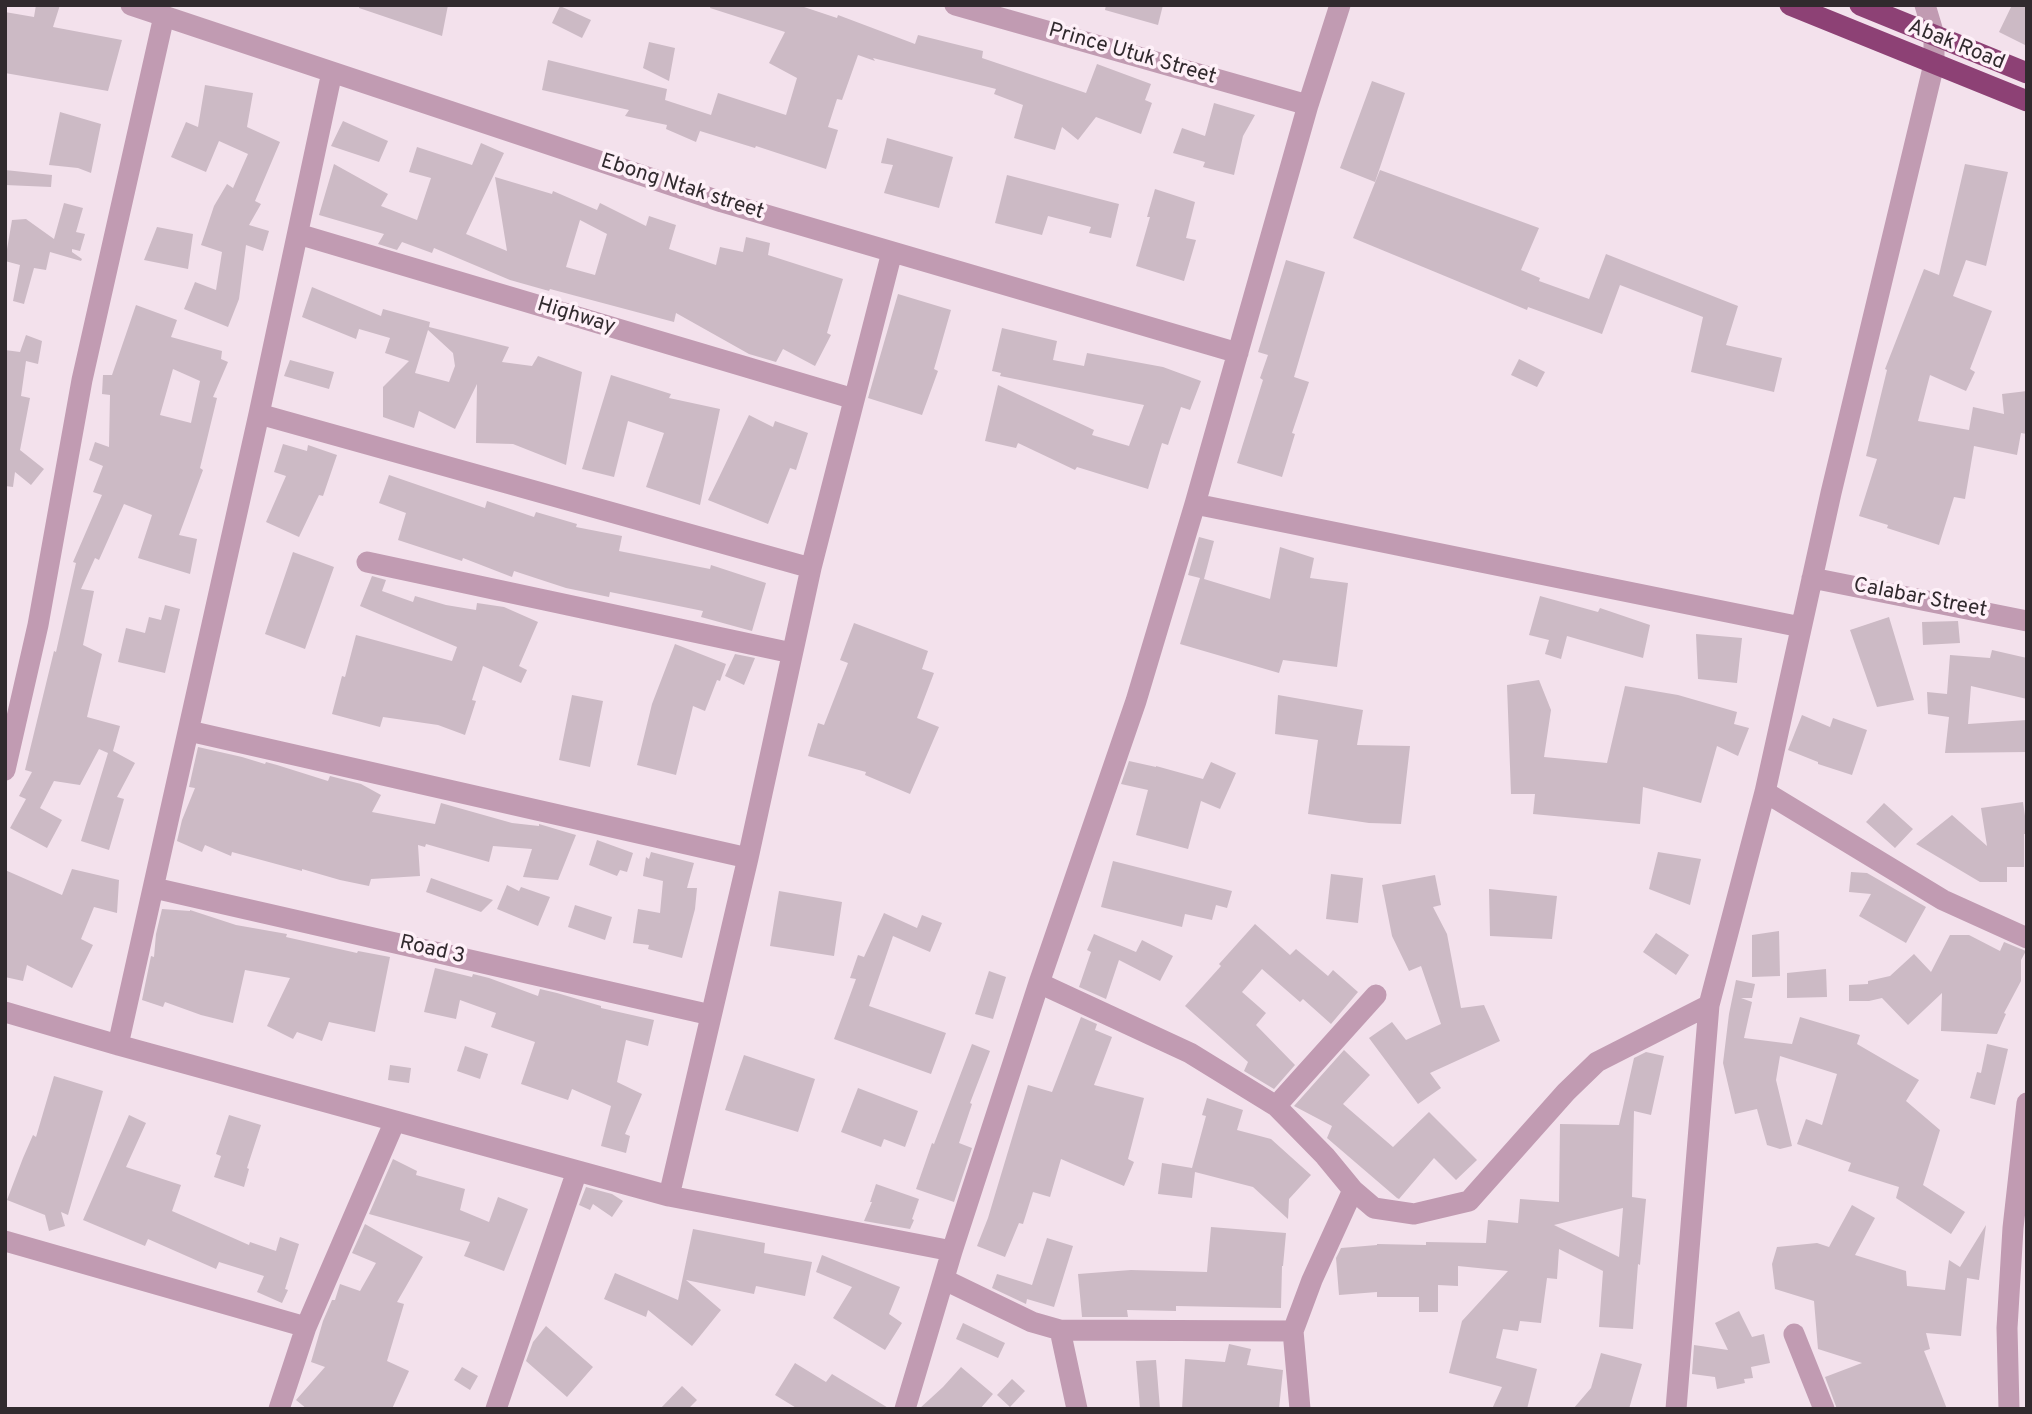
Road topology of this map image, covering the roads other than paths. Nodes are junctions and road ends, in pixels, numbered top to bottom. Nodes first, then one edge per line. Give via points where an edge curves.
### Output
1 (131, 5) edge
2 (955, 5) edge
3 (1340, 5) edge
4 (1790, 5) edge
5 (1860, 5) edge
6 (1926, 5) edge
7 (164, 16) junction
8 (1934, 35) junction
9 (1934, 64) junction
10 (332, 72) junction
11 (2027, 73) edge
12 (2027, 101) edge
13 (1308, 105) junction
14 (298, 234) junction
15 (892, 252) junction
16 (1238, 353) junction
17 (854, 400) junction
18 (259, 415) junction
19 (1195, 504) junction
20 (367, 562) dead end
21 (811, 568) junction
22 (1812, 578) junction
23 (2027, 621) edge
24 (1801, 626) junction
25 (792, 653) junction
26 (189, 731) junction
27 (5, 770) edge
28 (1765, 792) junction
29 (748, 858) junction
30 (154, 888) junction
31 (2027, 937) edge
32 (1039, 983) junction
33 (1376, 995) dead end
34 (1709, 1005) junction
35 (5, 1012) edge
36 (711, 1015) junction
37 (118, 1045) junction
38 (2027, 1103) edge
39 (1276, 1106) junction
40 (395, 1121) junction
41 (577, 1171) junction
42 (1353, 1191) junction
43 (669, 1196) junction
44 (2020, 1228) edge
45 (5, 1241) edge
46 (952, 1251) junction
47 (945, 1280) junction
48 (306, 1327) junction
49 (1060, 1330) junction
50 (1293, 1331) junction
51 (1794, 1334) dead end
52 (279, 1409) edge
53 (496, 1409) edge
54 (905, 1409) edge
55 (1077, 1409) edge
56 (1300, 1409) edge
57 (1675, 1409) edge
58 (1824, 1409) edge
59 (2009, 1409) edge

1 - 7 street, Ebong Ntak street
2 - 13 street, Prince Utuk Street
3 - 13 street
4 - 9 highway, Abak Road
5 - 8 highway, Abak Road
6 - 8 street
7 - 10 street, Ebong Ntak street
7 - 27 street via 82,380 38,625
8 - 9 street
8 - 11 highway, Abak Road
9 - 12 highway, Abak Road
9 - 22 street
10 - 14 street
10 - 15 street, Ebong Ntak street via 722,202
13 - 16 street
14 - 17 street, Highway
14 - 18 street
15 - 16 street, Ebong Ntak street
15 - 17 street
16 - 19 street
17 - 21 street
18 - 21 street
18 - 26 street
19 - 24 street
19 - 32 street via 1136,701
20 - 25 street
21 - 25 street
22 - 23 street, Calabar Street
22 - 24 street
24 - 28 street
25 - 29 street
26 - 29 street
26 - 30 street
28 - 31 street via 1943,900
28 - 34 street
29 - 36 street
30 - 36 street, Road 3
30 - 37 street
32 - 39 street via 1190,1052
32 - 46 street
33 - 39 street
34 - 42 street via 1597,1062 1469,1200 1414,1214 1374,1208
34 - 57 street
35 - 37 street
36 - 43 street
37 - 40 street
38 - 44 street
39 - 42 street
40 - 41 street
40 - 48 street
41 - 43 street
41 - 53 street
42 - 50 street
43 - 46 street
44 - 59 street via 2007,1328
45 - 48 street
46 - 47 street
47 - 49 street via 1032,1322
47 - 54 street
48 - 52 street
49 - 50 street
49 - 55 street
50 - 56 street
51 - 58 street

